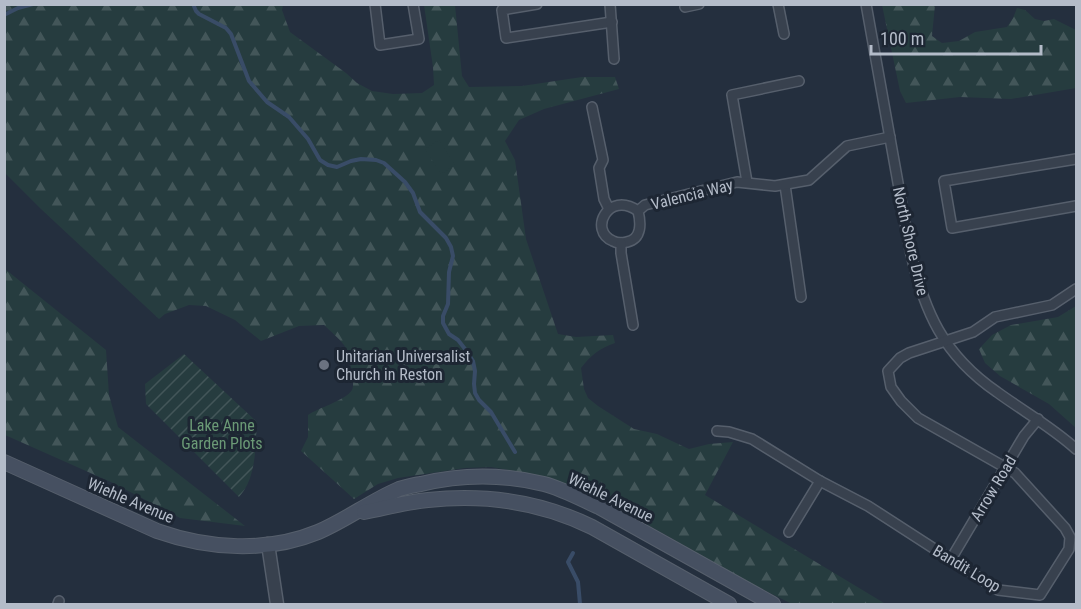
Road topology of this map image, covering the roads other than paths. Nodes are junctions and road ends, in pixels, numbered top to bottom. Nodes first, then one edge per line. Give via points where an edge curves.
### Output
1 (375, 4) edge
2 (413, 4) edge
3 (537, 4) edge
4 (610, 4) edge
5 (699, 4) edge
6 (778, 4) edge
7 (866, 4) edge
8 (686, 7) dead end
9 (612, 22) junction
10 (784, 34) dead end
11 (614, 59) dead end
12 (799, 81) dead end
13 (592, 107) dead end
14 (890, 137) junction
15 (1077, 159) edge
16 (747, 182) junction
17 (785, 185) junction
18 (1077, 206) edge
19 (609, 209) junction
20 (638, 211) junction
21 (621, 243) junction
22 (1077, 289) edge
23 (801, 297) dead end
24 (633, 325) dead end
25 (946, 342) junction
26 (1038, 419) junction
27 (717, 431) dead end
28 (1077, 449) edge
29 (4, 462) edge
30 (1005, 467) junction
31 (820, 481) junction
32 (353, 514) junction
33 (789, 532) dead end
34 (268, 544) junction
35 (951, 559) junction
36 (278, 604) edge
37 (729, 604) edge
38 (773, 604) edge

1 - 2 street via 380,45 419,39
3 - 9 street via 502,10 506,38
4 - 9 street
5 - 8 street
6 - 10 street
7 - 14 street, North Shore Drive
9 - 11 street
12 - 16 street, Valencia Way via 732,95
13 - 19 street via 603,160 599,168 604,199
14 - 17 street, Valencia Way via 847,146 809,180
14 - 25 street, North Shore Drive via 918,283
15 - 18 street via 944,181 952,228
16 - 17 street, Valencia Way
16 - 20 street, Valencia Way via 645,205
17 - 23 street
19 - 20 street, Valencia Way via 622,204
19 - 21 street via 602,224 604,233
20 - 21 street, Valencia Way via 639,233 632,241
21 - 24 street
22 - 25 street via 1052,305 995,317 973,332
25 - 26 street, North Shore Drive via 978,378
25 - 30 street, Bandit Loop via 900,358 888,371 891,387 918,418
26 - 28 street, North Shore Drive
26 - 30 street, Arrow Road
27 - 31 street, Bandit Loop via 752,439
29 - 34 main road, Wiehle Avenue via 179,539 220,545
30 - 35 street, Arrow Road
30 - 35 street, Bandit Loop via 1065,528 1070,537 1069,549 1040,595 998,590
31 - 33 street
31 - 35 street, Bandit Loop via 868,506
32 - 34 main road, Wiehle Avenue via 311,534
32 - 37 main road, Wiehle Avenue via 451,498 519,502 592,526
32 - 38 main road, Wiehle Avenue via 401,489 446,478 520,479 599,507
34 - 36 street

